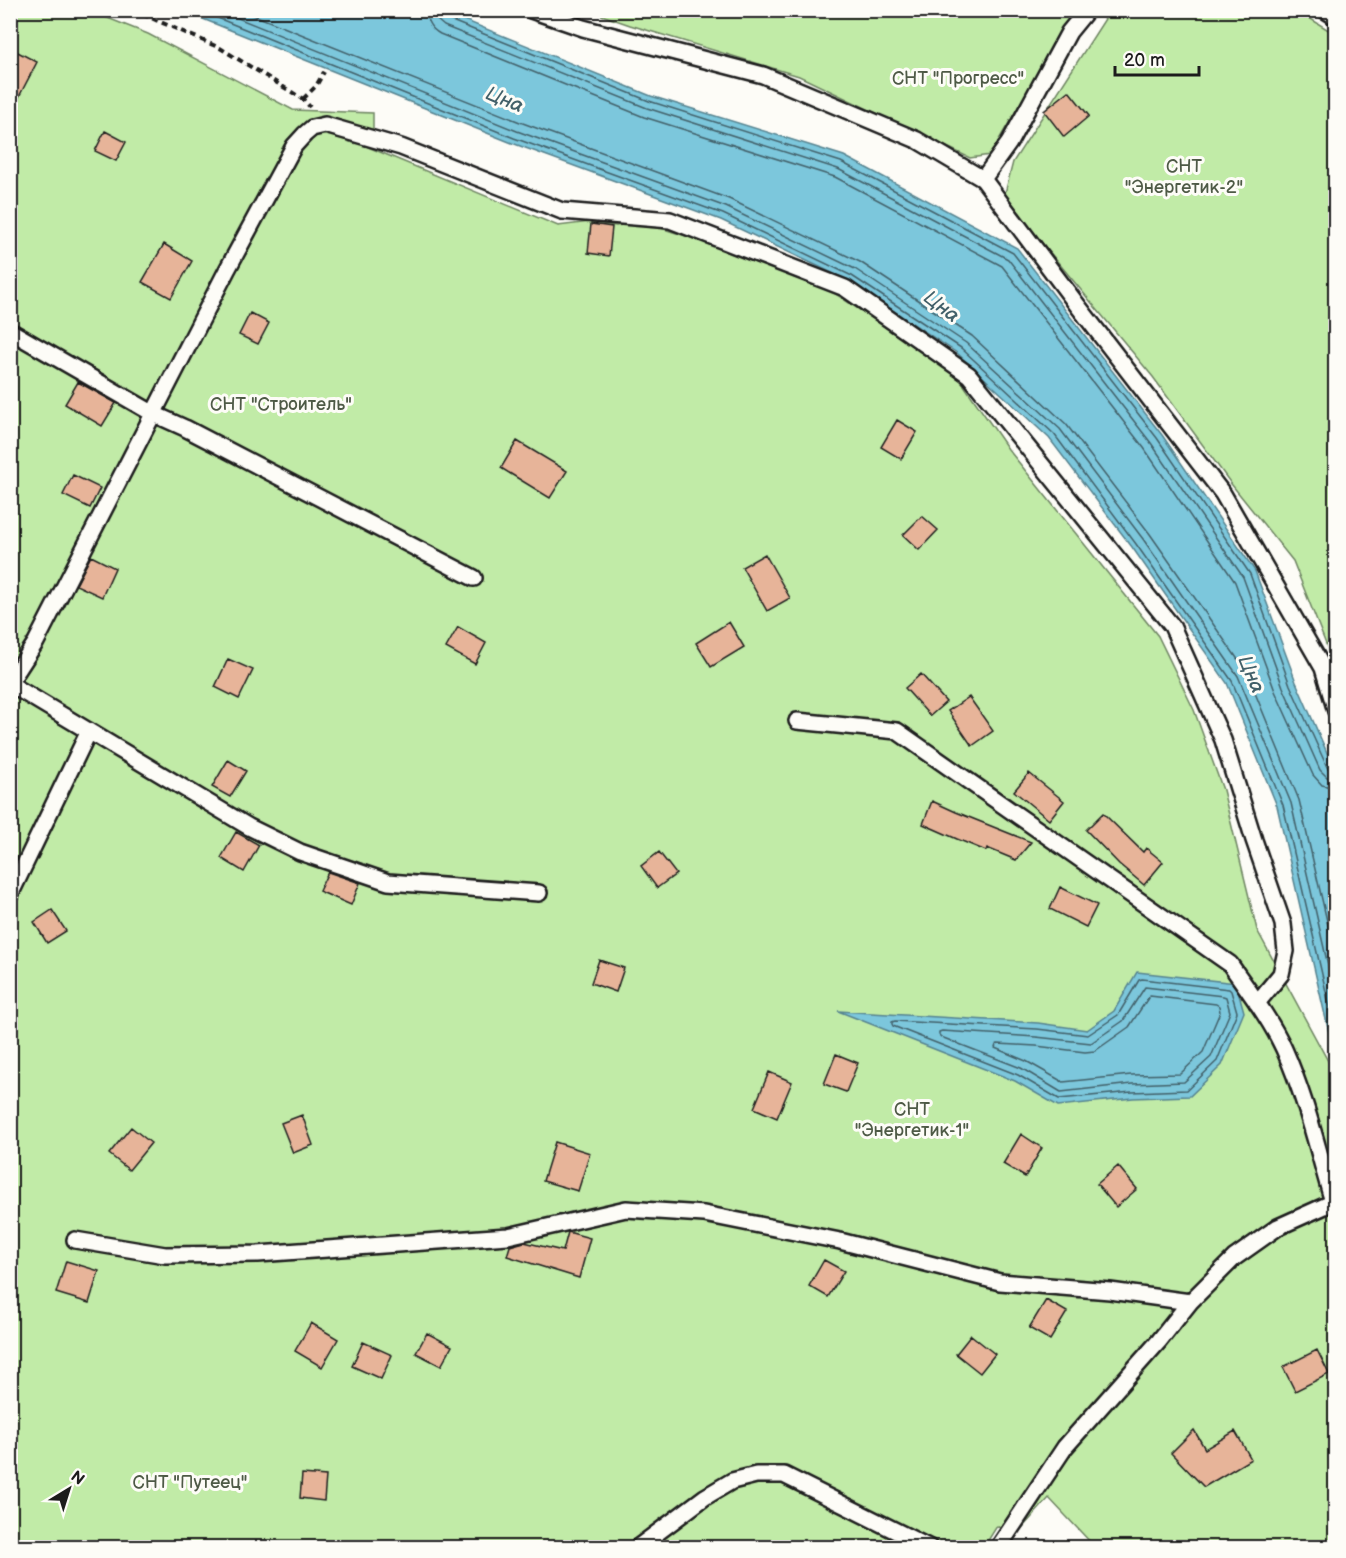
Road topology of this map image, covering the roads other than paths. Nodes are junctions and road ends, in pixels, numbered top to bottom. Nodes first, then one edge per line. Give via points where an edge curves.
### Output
1 (531, 10) edge
2 (1087, 10) edge
3 (1325, 10) edge
4 (1335, 17) edge
5 (983, 179) junction
6 (10, 331) edge
7 (154, 414) junction
8 (474, 578) dead end
9 (10, 683) edge
10 (1335, 711) edge
11 (797, 721) dead end
12 (89, 730) junction
13 (539, 893) dead end
14 (10, 895) edge
15 (1257, 1002) junction
16 (1334, 1202) edge
17 (75, 1240) dead end
18 (1190, 1302) junction
19 (636, 1548) edge
20 (930, 1548) edge
21 (998, 1548) edge

1 - 5 lane via 583,28 763,75 917,140
2 - 5 lane via 1069,32 1009,143
3 - 4 lane
5 - 10 lane via 1222,494 1323,668
6 - 7 lane
7 - 8 lane
7 - 9 lane via 36,642
7 - 15 lane via 294,146 304,134 323,124 401,147 562,211 670,220 845,288 969,375 1172,626 1223,740 1283,924 1286,951 1281,974
9 - 12 lane
11 - 15 lane via 897,730 1230,964
12 - 13 lane via 249,827 300,852 388,882
12 - 14 lane
15 - 16 lane via 1284,1048
16 - 18 lane via 1260,1239 1234,1258
17 - 18 lane via 165,1255 258,1254 508,1236 626,1209 704,1214 840,1241 1000,1282
18 - 21 lane via 1065,1447
19 - 20 lane via 723,1486 756,1475 784,1475

